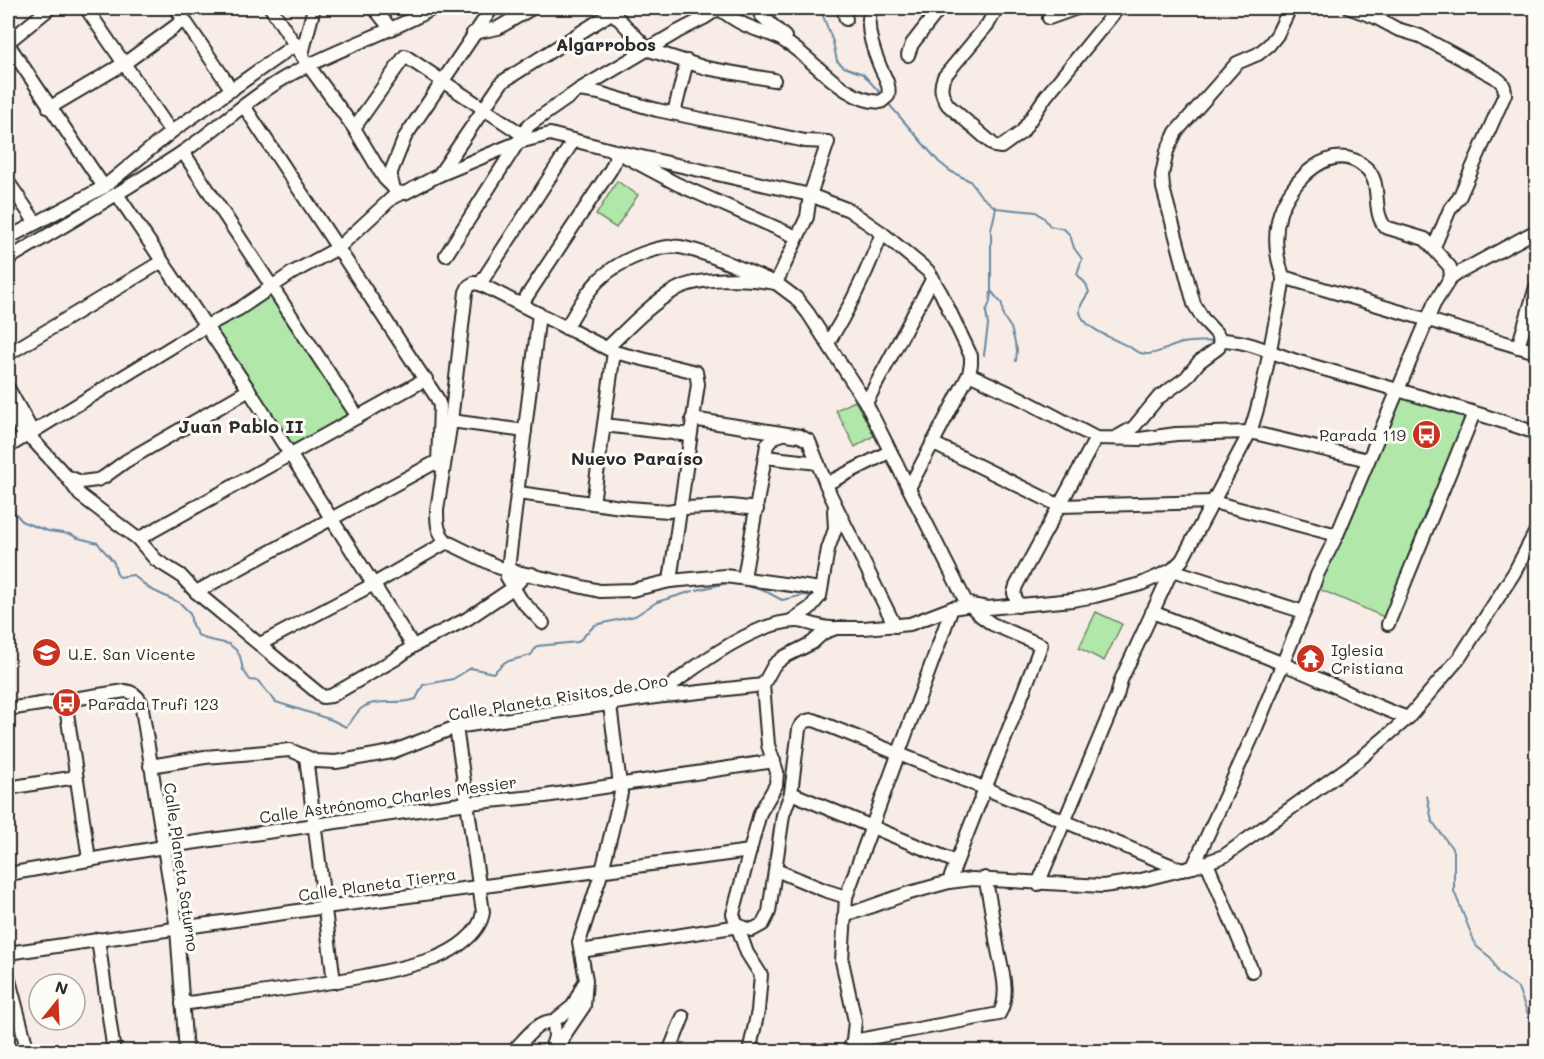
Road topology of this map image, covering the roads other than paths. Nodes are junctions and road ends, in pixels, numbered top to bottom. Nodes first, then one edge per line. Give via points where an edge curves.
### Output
1 (50, 8) edge
2 (86, 8) edge
3 (176, 8) edge
4 (271, 8) edge
5 (314, 8) edge
6 (374, 8) edge
7 (434, 8) edge
8 (492, 8) edge
9 (532, 8) edge
10 (718, 8) edge
11 (758, 8) edge
12 (871, 8) edge
13 (940, 8) edge
14 (997, 8) edge
15 (1077, 8) edge
16 (1118, 8) edge
17 (1290, 8) edge
18 (1350, 8) edge
19 (611, 10) edge
20 (1049, 18) dead end
21 (184, 20) junction
22 (391, 29) junction
23 (473, 33) junction
24 (8, 43) edge
25 (797, 48) junction
26 (650, 50) junction
27 (302, 54) junction
28 (908, 55) dead end
29 (687, 61) junction
30 (125, 63) junction
31 (774, 80) dead end
32 (442, 81) junction
33 (232, 90) junction
34 (579, 90) junction
35 (244, 106) junction
36 (50, 108) junction
37 (484, 109) junction
38 (674, 113) junction
39 (354, 128) junction
40 (171, 132) junction
41 (521, 138) junction
42 (573, 140) junction
43 (615, 151) junction
44 (183, 152) junction
45 (439, 176) junction
46 (8, 182) edge
47 (104, 187) junction
48 (396, 190) junction
49 (117, 194) junction
50 (810, 195) junction
51 (36, 223) junction
52 (1536, 231) edge
53 (882, 233) junction
54 (797, 237) junction
55 (8, 238) edge
56 (1434, 247) junction
57 (338, 248) junction
58 (446, 255) dead end
59 (8, 259) edge
60 (161, 262) junction
61 (1451, 277) junction
62 (933, 278) junction
63 (1283, 278) junction
64 (480, 284) junction
65 (776, 284) junction
66 (1536, 287) edge
67 (272, 288) junction
68 (521, 305) junction
69 (539, 314) junction
70 (1428, 319) junction
71 (206, 326) junction
72 (566, 328) junction
73 (1220, 340) junction
74 (828, 344) junction
75 (1518, 347) junction
76 (611, 350) junction
77 (1269, 352) junction
78 (1536, 352) edge
79 (8, 354) edge
80 (969, 374) junction
81 (426, 379) junction
82 (8, 388) edge
83 (249, 390) junction
84 (1399, 391) junction
85 (866, 403) junction
86 (8, 406) edge
87 (1474, 413) junction
88 (358, 417) junction
89 (692, 419) junction
90 (451, 421) junction
91 (604, 425) junction
92 (525, 431) junction
93 (1250, 432) junction
94 (783, 434) junction
95 (1536, 434) edge
96 (30, 435) junction
97 (690, 435) junction
98 (1117, 437) junction
99 (1096, 438) junction
100 (932, 443) junction
101 (8, 447) edge
102 (890, 452) junction
103 (290, 455) junction
104 (765, 457) junction
105 (1368, 460) junction
106 (438, 461) junction
107 (818, 464) junction
108 (66, 476) junction
109 (909, 488) junction
110 (828, 489) junction
111 (440, 490) junction
112 (518, 493) junction
113 (1213, 502) junction
114 (593, 503) junction
115 (1060, 506) junction
116 (757, 509) junction
117 (679, 510) junction
118 (332, 519) junction
119 (1536, 531) edge
120 (1337, 535) junction
121 (138, 538) junction
122 (447, 542) junction
123 (509, 570) junction
124 (1172, 570) junction
125 (532, 574) junction
126 (744, 578) junction
127 (670, 581) junction
128 (374, 584) junction
129 (513, 588) junction
130 (821, 589) junction
131 (196, 592) junction
132 (971, 605) junction
133 (1018, 606) junction
134 (952, 608) junction
135 (1152, 612) junction
136 (1304, 612) junction
137 (787, 622) junction
138 (543, 623) dead end
139 (1389, 624) dead end
140 (895, 626) junction
141 (836, 628) junction
142 (260, 644) junction
143 (413, 646) junction
144 (1282, 663) junction
145 (763, 685) junction
146 (655, 697) junction
147 (65, 700) junction
148 (610, 705) junction
149 (8, 709) edge
150 (1408, 718) junction
151 (456, 727) junction
152 (898, 753) junction
153 (306, 758) junction
154 (774, 761) junction
155 (150, 766) junction
156 (76, 777) junction
157 (621, 784) junction
158 (8, 788) edge
159 (984, 788) junction
160 (773, 792) junction
161 (790, 793) junction
162 (467, 803) junction
163 (783, 815) junction
164 (1063, 822) junction
165 (315, 826) junction
166 (872, 826) junction
167 (163, 847) junction
168 (750, 850) junction
169 (89, 859) junction
170 (956, 862) junction
171 (1207, 863) junction
172 (1188, 869) junction
173 (776, 870) junction
174 (602, 871) junction
175 (8, 874) edge
176 (985, 878) junction
177 (949, 882) junction
178 (1038, 884) junction
179 (480, 887) junction
180 (846, 897) junction
181 (325, 907) junction
182 (844, 916) junction
183 (739, 926) junction
184 (177, 929) junction
185 (98, 939) junction
186 (581, 951) junction
187 (8, 952) edge
188 (1252, 971) dead end
189 (8, 976) edge
190 (586, 980) junction
191 (334, 982) junction
192 (182, 1004) junction
193 (683, 1017) dead end
194 (554, 1022) junction
195 (850, 1046) edge
196 (28, 1052) edge
197 (114, 1052) edge
198 (186, 1052) edge
199 (512, 1052) edge
200 (550, 1052) edge
201 (558, 1052) edge
202 (669, 1052) edge
203 (749, 1052) edge

1 - 24 street
2 - 30 street
3 - 21 street
4 - 27 street
5 - 27 street
6 - 22 street
7 - 22 street
8 - 23 street
9 - 23 street via 498,28
10 - 25 street via 741,24 777,36
10 - 26 street
11 - 25 street
12 - 25 street via 870,32 888,87 888,96 881,102 858,96 823,74
13 - 28 street
14 - 16 street via 941,87 948,105 1001,147 1022,132
15 - 20 street
17 - 73 street via 1269,45 1237,63 1176,132 1164,163 1163,188 1194,304
18 - 56 street via 1429,40 1502,81 1505,87
19 - 26 street
19 - 37 street via 510,75
21 - 30 street
21 - 33 street
22 - 27 street
23 - 32 street
24 - 36 street
26 - 29 street
26 - 34 street
27 - 33 street
27 - 35 street via 283,78
27 - 39 street
29 - 31 street
29 - 38 street
30 - 36 street
30 - 40 street
32 - 37 street
32 - 39 street via 405,56
32 - 48 street via 400,147 391,172
33 - 40 street
34 - 38 street
34 - 41 street via 529,125
35 - 44 street
35 - 57 street
36 - 47 street
37 - 41 street
37 - 45 street
38 - 50 street via 805,141 828,142
39 - 48 street via 384,178
40 - 47 street
41 - 42 street via 550,134
41 - 45 street
41 - 58 street
42 - 43 street
42 - 64 street
43 - 50 street
43 - 54 street via 688,189
43 - 68 street via 611,169
44 - 49 street
44 - 67 street
45 - 48 street
46 - 51 street
47 - 51 street
48 - 57 street
49 - 59 street
49 - 60 street
50 - 53 street via 849,210
50 - 54 street via 807,217
51 - 55 street
52 - 61 street
53 - 62 street
53 - 74 street via 850,309
54 - 65 street
56 - 61 street via 1450,267
56 - 63 street via 1418,236 1385,227 1378,215 1376,187 1368,170 1354,161 1335,157 1320,162 1296,183 1285,201 1276,249
57 - 67 street
57 - 81 street
60 - 71 street
60 - 79 street
61 - 70 street
62 - 80 street via 970,356
62 - 85 street
63 - 70 street
63 - 77 street
64 - 68 street
64 - 90 street via 474,283 466,292
65 - 72 street via 693,251 673,246 662,248 610,269 588,292
65 - 74 street via 796,298
65 - 76 street via 729,279 685,285 657,302
66 - 75 street
67 - 71 street
67 - 88 street
68 - 69 street
69 - 72 street
69 - 92 street
70 - 75 street
70 - 84 street
71 - 83 street
71 - 96 street
72 - 76 street
73 - 77 street via 1239,341
73 - 98 street via 1218,348 1158,398 1133,428
74 - 85 street
75 - 78 street
76 - 89 street via 696,372 698,384
76 - 91 street
77 - 84 street
77 - 93 street
80 - 99 street
80 - 100 street
81 - 88 street
81 - 106 street via 440,406
82 - 96 street
83 - 103 street
83 - 108 street via 104,477 81,482
84 - 87 street
84 - 105 street
85 - 102 street
86 - 96 street
87 - 95 street
87 - 139 street
88 - 103 street
89 - 94 street
89 - 97 street
90 - 92 street
90 - 111 street
91 - 97 street
91 - 114 street
92 - 112 street
93 - 98 street
93 - 105 street
93 - 113 street
94 - 104 street via 769,440
94 - 107 street via 809,441
96 - 101 street
96 - 108 street
97 - 117 street
98 - 99 street
99 - 115 street
100 - 109 street
100 - 115 street
102 - 109 street
102 - 110 street
103 - 118 street
103 - 121 street
104 - 107 street
104 - 116 street
105 - 120 street
106 - 111 street
106 - 118 street
107 - 110 street
108 - 121 street via 90,504
109 - 132 street
110 - 130 street via 836,521
110 - 140 street
111 - 122 street via 437,524
112 - 114 street
112 - 123 street
113 - 115 street
113 - 120 street
113 - 124 street via 1182,560
114 - 117 street
115 - 133 street via 1016,586
116 - 117 street via 731,506
116 - 126 street
117 - 127 street
118 - 128 street
118 - 131 street
119 - 150 street via 1460,657
120 - 136 street
121 - 131 street via 156,560
122 - 123 street
122 - 128 street
123 - 125 street
123 - 129 street via 507,577
124 - 133 street via 1141,584 1095,596
124 - 135 street
124 - 136 street
125 - 127 street via 600,591 632,590
125 - 129 street
126 - 127 street
126 - 130 street
128 - 142 street
128 - 143 street
129 - 138 street
129 - 143 street via 467,619
130 - 137 street via 810,608
131 - 142 street
132 - 133 street
132 - 134 street
132 - 159 street via 992,624 1041,645
134 - 140 street via 922,621
134 - 152 street
135 - 144 street
135 - 164 street
136 - 144 street
137 - 141 street
137 - 146 street via 769,625 742,638
140 - 141 street
141 - 145 street via 784,657 769,671
142 - 143 street via 323,697 337,693
144 - 150 street
144 - 172 street via 1254,733
145 - 146 street, Calle Planeta Risitos de Oro
145 - 154 street via 768,745
146 - 148 street, Calle Planeta Risitos de Oro
147 - 149 street
147 - 155 street, Calle Planeta Saturno via 124,691 138,697
147 - 156 street
148 - 151 street, Calle Planeta Risitos de Oro
148 - 157 street
150 - 171 street via 1361,758 1239,846
151 - 153 street, Calle Planeta Risitos de Oro via 392,752 336,762
151 - 162 street
152 - 159 street
152 - 161 street via 808,720 799,729
152 - 166 street
153 - 155 street, Calle Planeta Risitos de Oro via 290,750
153 - 165 street
154 - 157 street, Calle Astrónomo Charles Messier
154 - 160 street via 777,772
155 - 167 street, Calle Planeta Saturno
156 - 158 street
156 - 169 street
157 - 162 street, Calle Astrónomo Charles Messier
157 - 174 street via 620,805
159 - 164 street
159 - 170 street
160 - 163 street
160 - 168 street via 759,813
161 - 163 street
161 - 166 street
162 - 165 street, Calle Astrónomo Charles Messier
162 - 179 street
163 - 173 street
164 - 172 street
164 - 178 street
165 - 167 street, Calle Astrónomo Charles Messier
165 - 181 street
166 - 170 street
166 - 180 street
167 - 169 street, Calle Astrónomo Charles Messier
167 - 184 street, Calle Planeta Saturno
168 - 174 street, Calle Planeta Tierra
168 - 183 street via 734,914
169 - 175 street, Calle Astrónomo Charles Messier
170 - 177 street
171 - 172 street
171 - 188 street
172 - 178 street via 1103,886
173 - 180 street
173 - 183 street via 766,919 758,929
174 - 179 street, Calle Planeta Tierra
174 - 186 street via 581,933
176 - 177 street
176 - 178 street
176 - 195 street via 1003,969 1004,1001 999,1014
177 - 182 street
179 - 181 street, Calle Planeta Tierra
179 - 191 street via 483,912 478,929 470,937 436,957
180 - 182 street
181 - 184 street, Calle Planeta Tierra
181 - 191 street
182 - 195 street via 842,961 855,1021
183 - 186 street
183 - 203 street via 747,953 761,975
184 - 185 street, Calle Planeta Tierra
184 - 192 street, Calle Planeta Saturno
185 - 187 street, Calle Planeta Tierra
185 - 197 street
186 - 190 street
189 - 196 street
190 - 194 street via 573,1006
190 - 201 street via 584,1006
191 - 192 street
192 - 198 street, Calle Planeta Saturno
193 - 202 street
194 - 199 street via 541,1024
194 - 200 street

